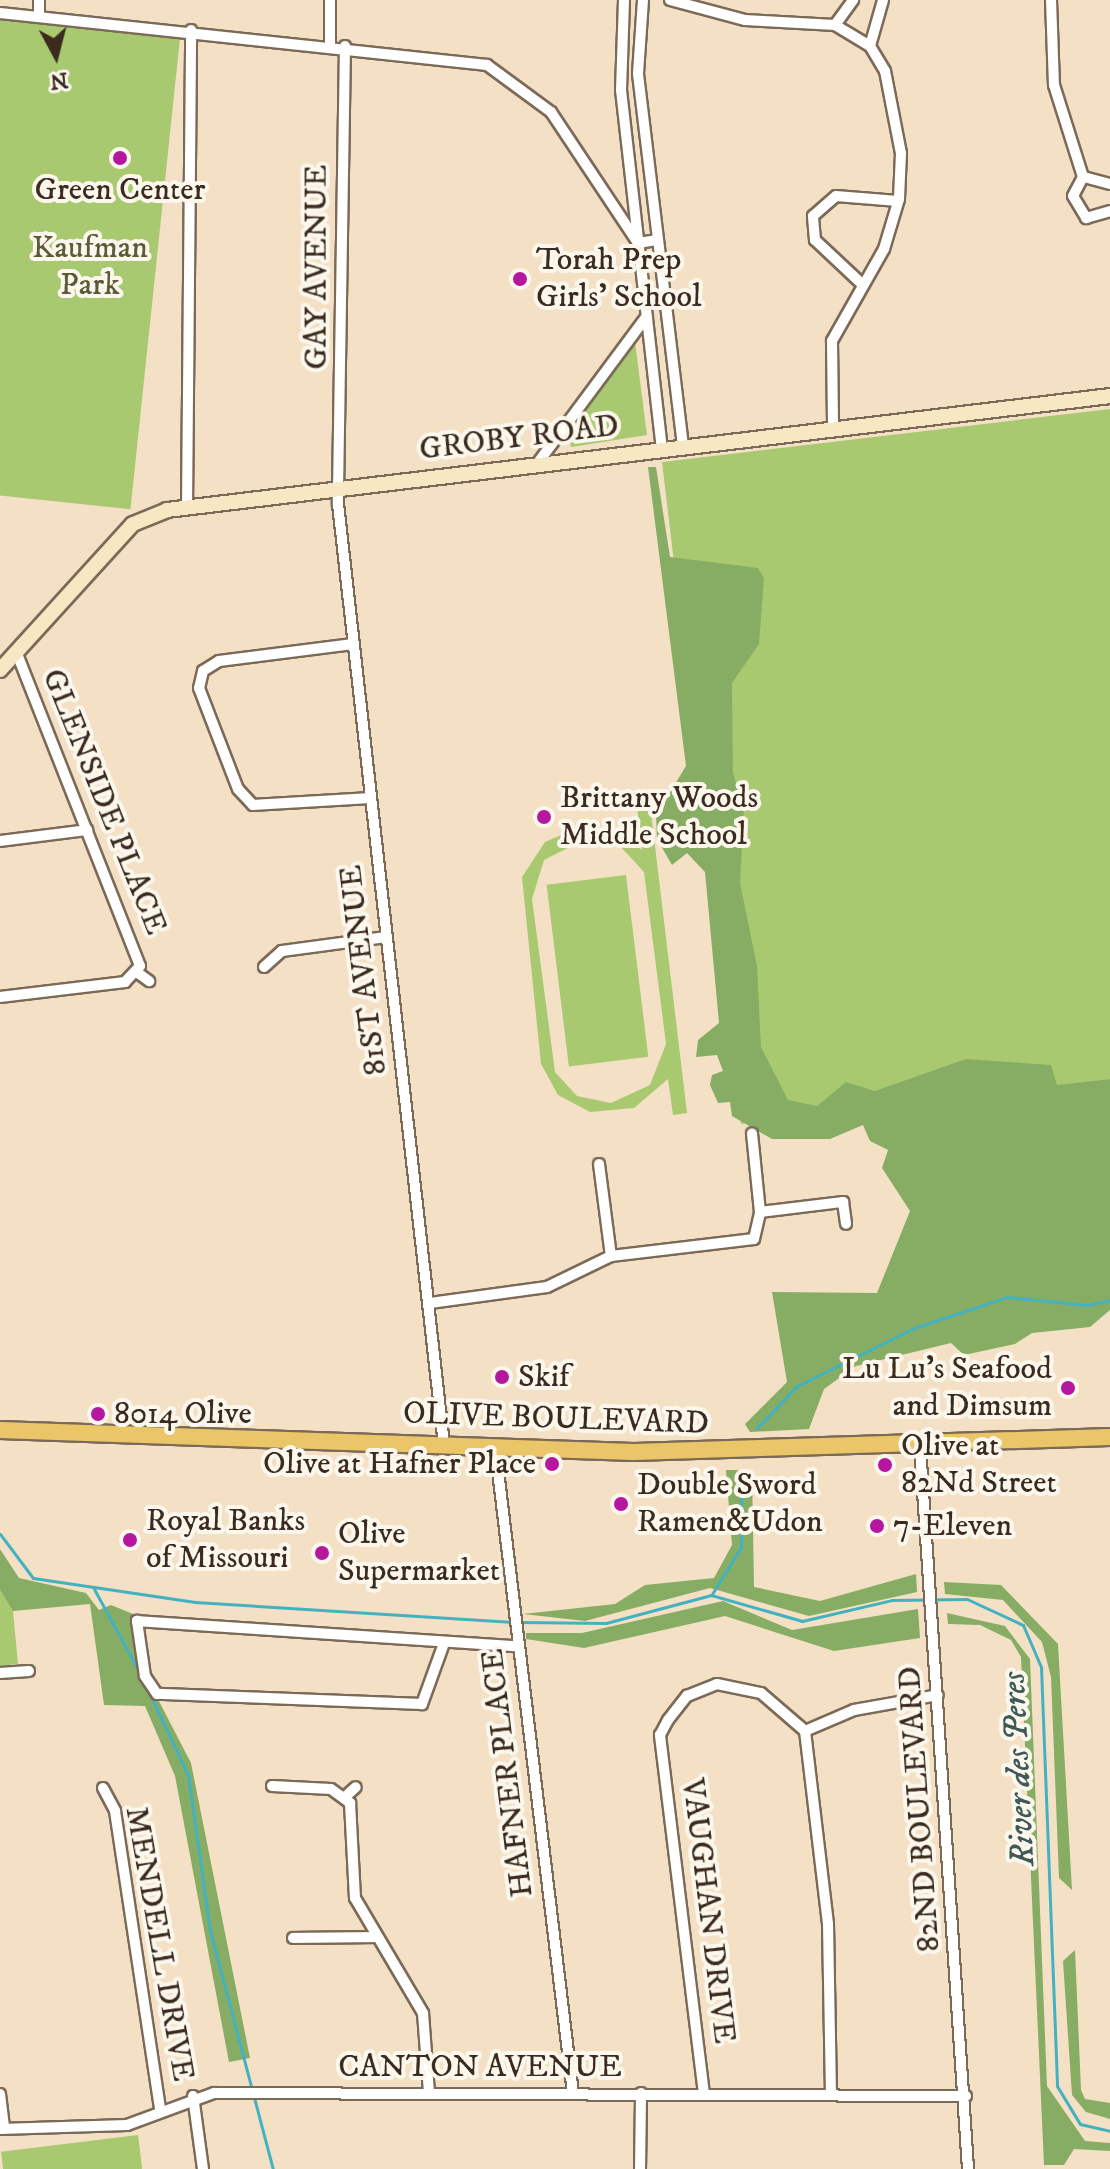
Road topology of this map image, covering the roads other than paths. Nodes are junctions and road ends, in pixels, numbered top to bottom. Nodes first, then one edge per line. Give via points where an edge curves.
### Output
1 (39, 0) edge
2 (330, 0) edge
3 (624, 0) edge
4 (643, 0) edge
5 (670, 0) edge
6 (853, 0) edge
7 (883, 0) edge
8 (1051, 0) edge
9 (0, 13) edge
10 (39, 16) junction
11 (835, 25) junction
12 (191, 30) junction
13 (330, 45) junction
14 (345, 46) junction
15 (870, 46) junction
16 (1083, 177) junction
17 (1110, 184) edge
18 (898, 201) junction
19 (1110, 211) edge
20 (658, 240) junction
21 (638, 243) junction
22 (863, 285) junction
23 (647, 316) junction
24 (1110, 396) edge
25 (833, 429) junction
26 (683, 447) junction
27 (662, 449) junction
28 (537, 464) junction
29 (340, 488) junction
30 (187, 507) junction
31 (353, 644) junction
32 (16, 652) junction
33 (0, 670) edge
34 (370, 798) junction
35 (87, 830) junction
36 (0, 841) edge
37 (386, 937) junction
38 (264, 967) dead end
39 (138, 973) junction
40 (149, 981) dead end
41 (0, 997) edge
42 (752, 1133) dead end
43 (599, 1164) dead end
44 (760, 1212) junction
45 (846, 1224) dead end
46 (611, 1256) junction
47 (430, 1303) junction
48 (0, 1430) edge
49 (1110, 1437) edge
50 (444, 1445) junction
51 (495, 1446) junction
52 (920, 1446) junction
53 (518, 1642) junction
54 (443, 1646) junction
55 (29, 1671) dead end
56 (0, 1673) edge
57 (938, 1695) junction
58 (805, 1731) junction
59 (272, 1786) dead end
60 (356, 1787) dead end
61 (103, 1788) dead end
62 (346, 1796) junction
63 (375, 1937) junction
64 (293, 1938) dead end
65 (429, 2093) junction
66 (573, 2093) junction
67 (641, 2093) junction
68 (0, 2094) edge
69 (704, 2094) junction
70 (831, 2095) junction
71 (193, 2096) junction
72 (966, 2096) junction
73 (160, 2110) junction
74 (2, 2129) edge
75 (203, 2169) edge
76 (640, 2169) edge
77 (968, 2169) edge

1 - 10 street
2 - 13 street
3 - 21 street via 619,64
4 - 20 street via 638,74
5 - 11 street via 745,20
6 - 11 street
7 - 15 street
8 - 16 street via 1054,85
9 - 10 street
10 - 12 street
11 - 15 street
12 - 13 street
12 - 30 street
13 - 14 street
14 - 21 street via 468,59 520,83 551,112
14 - 29 street, GAY AVENUE
15 - 18 street via 895,103
16 - 17 street
16 - 19 street via 1073,196 1076,209 1092,219
18 - 22 street
18 - 22 street via 836,196 813,216 815,240
20 - 21 street
20 - 26 street
21 - 23 street
22 - 25 street via 832,341
23 - 27 street
23 - 28 street
24 - 25 street, GROBY ROAD
25 - 26 street, GROBY ROAD
26 - 27 street, GROBY ROAD
27 - 28 street, GROBY ROAD
28 - 29 street, GROBY ROAD
29 - 30 street, GROBY ROAD
29 - 31 street, 81ST AVENUE
30 - 32 street, GROBY ROAD via 133,524
31 - 34 street, 81ST AVENUE
31 - 34 street via 219,661 203,671 199,688 238,789 253,805
32 - 33 street, GROBY ROAD
32 - 35 street, GLENSIDE PLACE
34 - 37 street, 81ST AVENUE
35 - 36 street
35 - 39 street, GLENSIDE PLACE via 140,959
37 - 38 street via 282,951
37 - 47 street, 81ST AVENUE
39 - 40 street
39 - 41 street, GLENSIDE PLACE via 125,982
42 - 44 street
43 - 46 street
44 - 45 street via 843,1202
44 - 46 street via 754,1239 741,1243
46 - 47 street via 539,1289
47 - 50 street, 81ST AVENUE
48 - 50 main road, OLIVE BOULEVARD
49 - 52 main road, OLIVE BOULEVARD
50 - 51 main road, OLIVE BOULEVARD
51 - 52 main road, OLIVE BOULEVARD via 666,1452
51 - 53 street, HAFNER PLACE
52 - 57 street, 82ND BOULEVARD
53 - 54 street
53 - 66 street, HAFNER PLACE
54 - 54 street via 422,1704 157,1694 145,1676 137,1621
55 - 56 street
57 - 58 street via 854,1710
57 - 72 street, 82ND BOULEVARD
58 - 69 street, VAUGHAN DRIVE via 761,1693 717,1684 687,1696 660,1735
58 - 70 street via 828,1924
59 - 62 street via 331,1789
60 - 62 street
61 - 73 street, MENDELL DRIVE via 115,1811
62 - 63 street via 350,1877
63 - 64 street
63 - 65 street via 423,2013
65 - 66 street, CANTON AVENUE
65 - 71 street, CANTON AVENUE
66 - 67 street, CANTON AVENUE
67 - 69 street, CANTON AVENUE
67 - 76 street
68 - 74 street
69 - 70 street, CANTON AVENUE
70 - 72 street, CANTON AVENUE
71 - 73 street, CANTON AVENUE
71 - 75 street, MENDELL DRIVE
72 - 77 street, 82ND BOULEVARD
73 - 74 street, CANTON AVENUE via 127,2125

